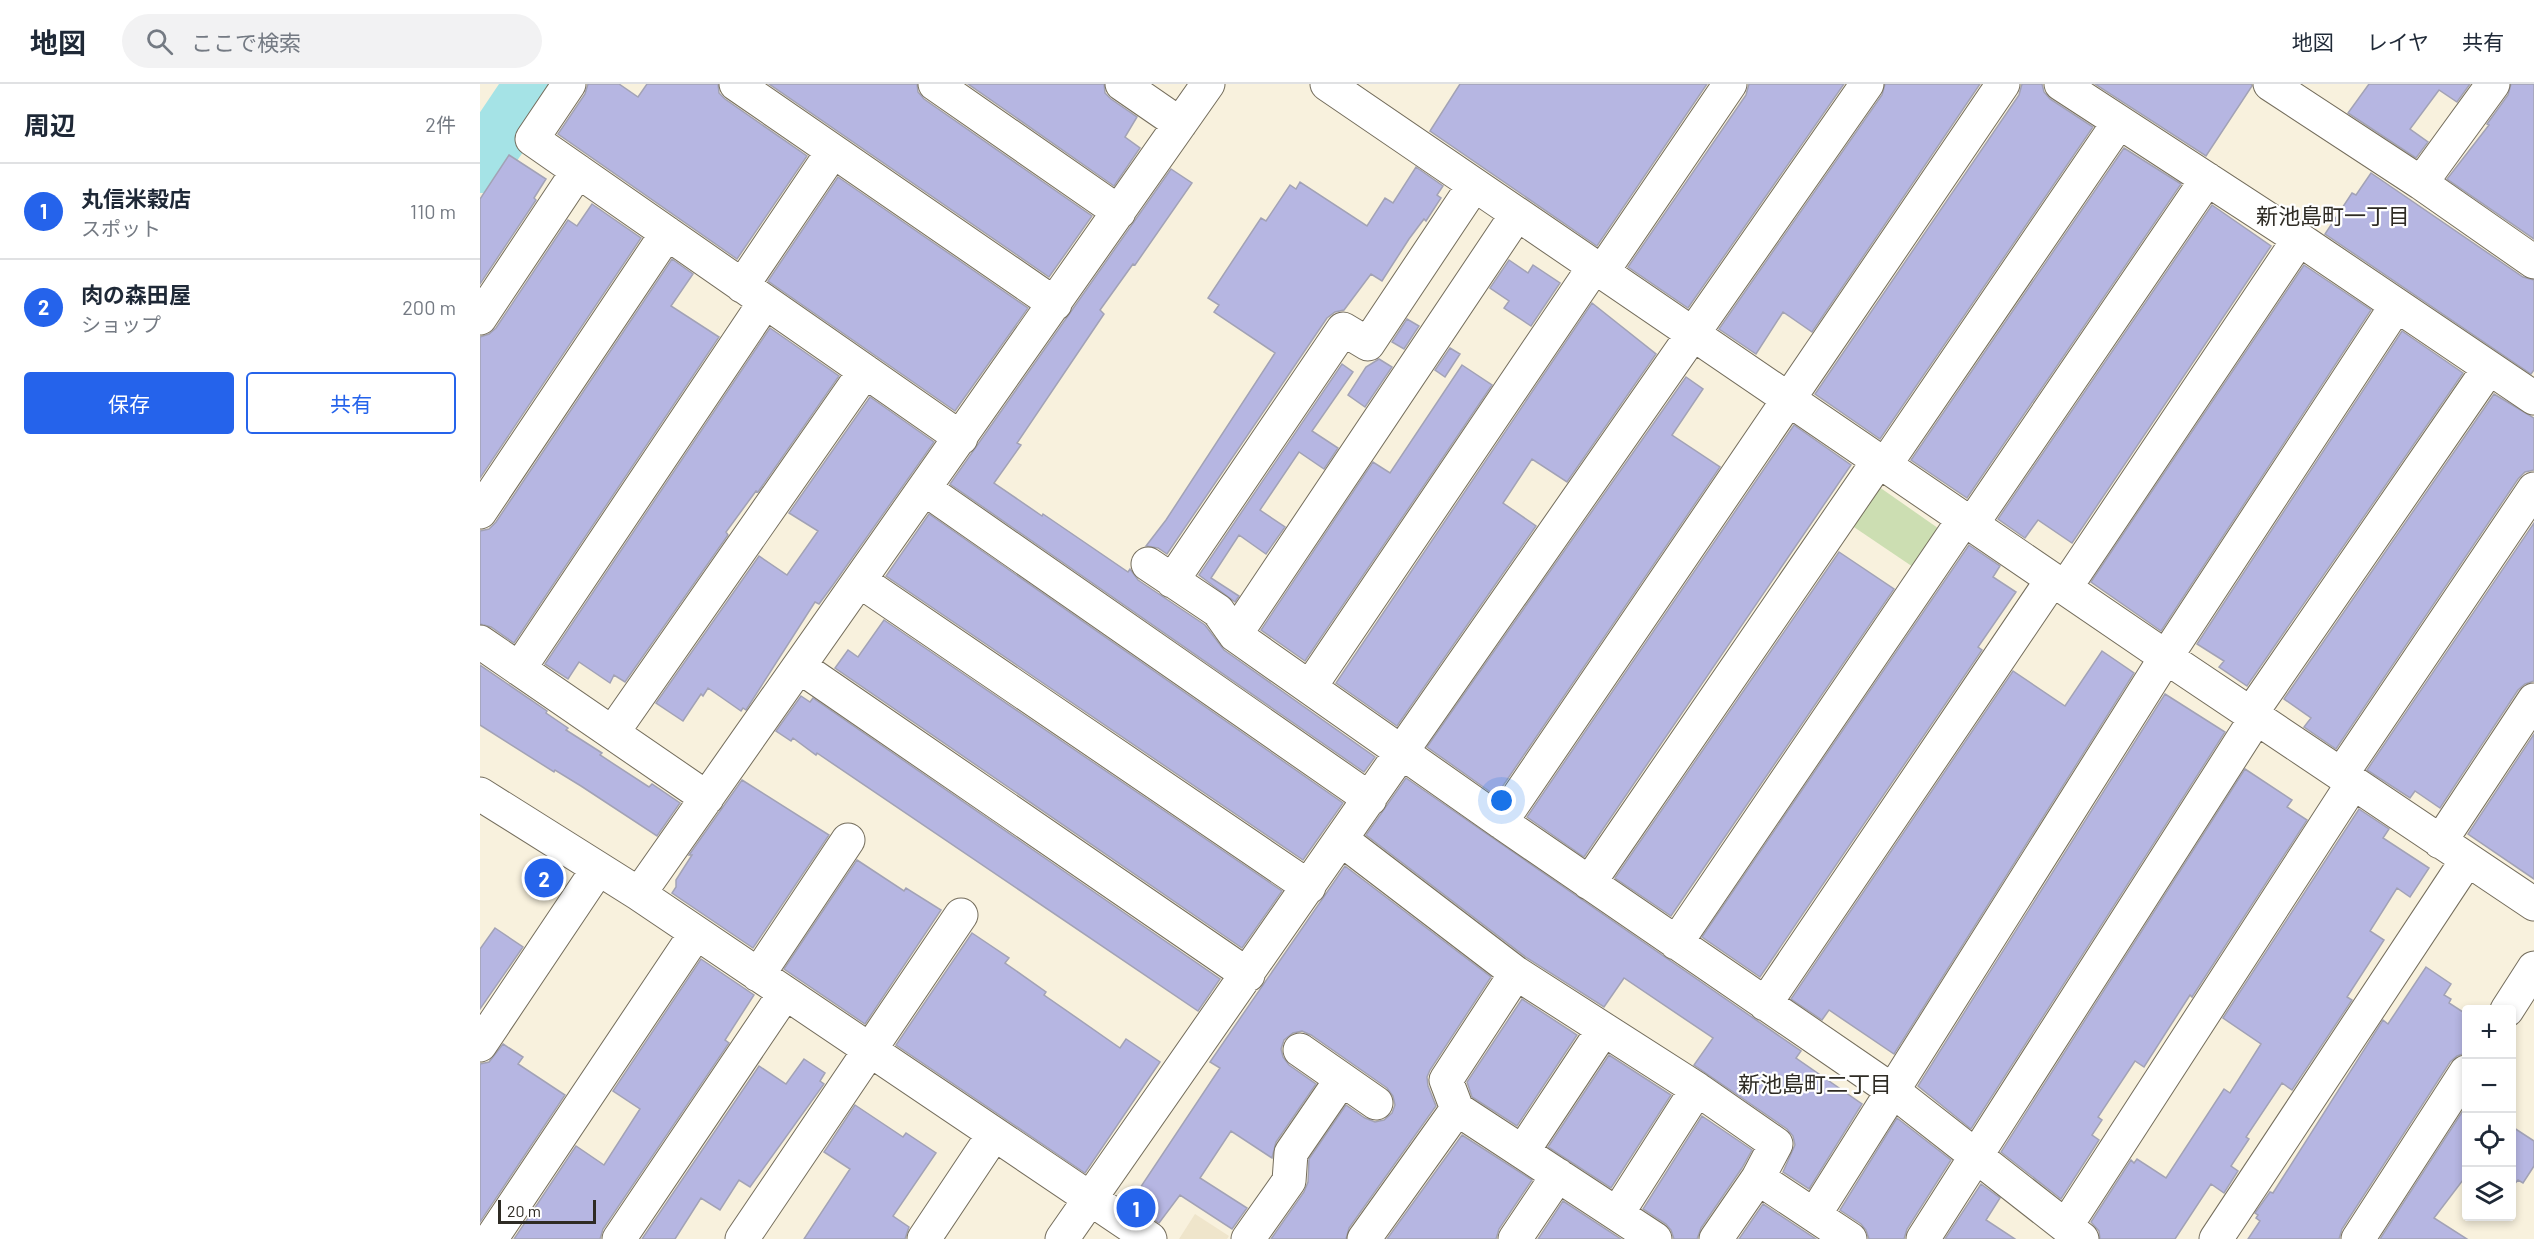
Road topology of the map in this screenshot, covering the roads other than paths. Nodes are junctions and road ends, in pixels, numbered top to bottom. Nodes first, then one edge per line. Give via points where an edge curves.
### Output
1 (569, 84) edge
2 (736, 84) edge
3 (936, 84) edge
4 (1122, 84) edge
5 (1208, 84) edge
6 (1730, 84) edge
7 (1867, 84) edge
8 (2003, 84) edge
9 (2061, 84) edge
10 (2493, 84) edge
11 (1333, 86) edge
12 (2290, 90) edge
13 (2119, 122) junction
14 (1180, 124) junction
15 (833, 151) junction
16 (578, 171) junction
17 (2207, 179) junction
18 (2421, 183) junction
19 (1474, 185) junction
20 (1119, 212) junction
21 (1517, 214) junction
22 (667, 233) junction
23 (2299, 239) junction
24 (2534, 262) edge
25 (1598, 269) junction
26 (754, 294) junction
27 (1055, 304) junction
28 (2396, 306) junction
29 (480, 318) edge
30 (1693, 334) junction
31 (2489, 368) junction
32 (865, 371) junction
33 (2534, 398) edge
34 (1791, 399) junction
35 (961, 438) junction
36 (1882, 462) junction
37 (925, 489) junction
38 (2534, 489) edge
39 (480, 512) edge
40 (1968, 521) junction
41 (860, 581) junction
42 (2059, 584) junction
43 (1236, 635) junction
44 (480, 642) edge
45 (2166, 657) junction
46 (800, 667) junction
47 (519, 669) junction
48 (1310, 687) junction
49 (2534, 700) edge
50 (2253, 716) junction
51 (614, 732) junction
52 (1402, 753) junction
53 (2347, 779) junction
54 (480, 794) edge
55 (707, 798) junction
56 (1370, 799) junction
57 (1501, 822) junction
58 (848, 840) dead end
59 (1342, 840) junction
60 (2440, 842) junction
61 (2468, 860) junction
62 (598, 869) junction
63 (1589, 883) junction
64 (1309, 887) junction
65 (639, 894) junction
66 (2534, 904) edge
67 (961, 915) dead end
68 (696, 933) junction
69 (1676, 943) junction
70 (2534, 968) edge
71 (1516, 973) junction
72 (758, 975) junction
73 (1248, 975) junction
74 (786, 993) junction
75 (1765, 1004) junction
76 (2510, 1005) edge
77 (1603, 1030) junction
78 (480, 1045) edge
79 (870, 1050) junction
80 (1300, 1050) dead end
81 (2462, 1078) edge
82 (1341, 1080) junction
83 (1697, 1089) junction
84 (1893, 1091) junction
85 (1376, 1102) dead end
86 (1457, 1109) junction
87 (994, 1134) junction
88 (1523, 1151) junction
89 (1976, 1156) junction
90 (1558, 1175) junction
91 (1758, 1178) junction
92 (1091, 1199) junction
93 (1617, 1214) junction
94 (1815, 1214) junction
95 (2074, 1232) edge
96 (1143, 1237) edge
97 (491, 1239) edge
98 (619, 1239) edge
99 (742, 1239) edge
100 (924, 1239) edge
101 (1062, 1239) edge
102 (1248, 1239) edge
103 (1364, 1239) edge
104 (1515, 1239) edge
105 (1655, 1239) edge
106 (1716, 1239) edge
107 (1850, 1239) edge
108 (1923, 1239) edge
109 (2216, 1239) edge
110 (2358, 1239) edge

1 - 16 street via 532,139
2 - 15 street
3 - 20 street
4 - 14 street
5 - 14 street
6 - 25 street
7 - 30 street
8 - 34 street
9 - 13 street
10 - 18 street
11 - 19 street
12 - 18 street
13 - 17 street
13 - 36 street
14 - 20 street
15 - 26 street
15 - 27 street
16 - 22 street
16 - 29 street
17 - 23 street
17 - 40 street
18 - 24 street
19 - 21 street
19 - 43 street via 1368,344 1343,329 1160,573 1218,611
20 - 27 street
21 - 25 street
21 - 43 street
22 - 26 street
22 - 39 street
23 - 28 street
23 - 42 street
25 - 30 street
25 - 48 street
26 - 32 street
26 - 47 street
27 - 35 street
28 - 31 street
28 - 45 street
30 - 34 street
30 - 52 street
31 - 33 street
31 - 50 street
32 - 35 street
32 - 51 street
34 - 36 street
34 - 57 street
35 - 37 street
36 - 40 street
36 - 63 street
37 - 41 street
37 - 56 street
38 - 53 street
40 - 42 street
40 - 69 street
41 - 46 street
41 - 64 street
42 - 45 street
42 - 75 street
43 - 48 street
44 - 47 street
45 - 50 street
45 - 84 street
46 - 55 street
46 - 73 street
47 - 51 street
48 - 52 street
49 - 60 street
50 - 53 street
50 - 89 street
51 - 55 street
52 - 56 street
52 - 57 street
53 - 60 street
53 - 95 street
54 - 62 street
55 - 65 street
56 - 59 street
57 - 63 street
58 - 72 street
59 - 64 street
59 - 71 street
60 - 61 street
61 - 66 street
61 - 109 street
62 - 65 street
62 - 78 street
63 - 69 street
64 - 73 street
65 - 68 street
67 - 79 street
68 - 72 street
68 - 97 street
69 - 75 street
70 - 76 street
71 - 77 street
71 - 86 street via 1446,1080
72 - 74 street
73 - 92 street
74 - 79 street
74 - 98 street
75 - 84 street
77 - 83 street
77 - 88 street
79 - 87 street
79 - 99 street
80 - 82 street
81 - 110 street
82 - 85 street
82 - 102 street via 1291,1153 1289,1181
83 - 91 street via 1776,1144
83 - 93 street
84 - 89 street
84 - 94 street
86 - 88 street
86 - 103 street
87 - 92 street
87 - 100 street
88 - 90 street
89 - 95 street
89 - 108 street
90 - 93 street
90 - 104 street
91 - 94 street
91 - 106 street
92 - 96 street
92 - 101 street
93 - 105 street
94 - 107 street

